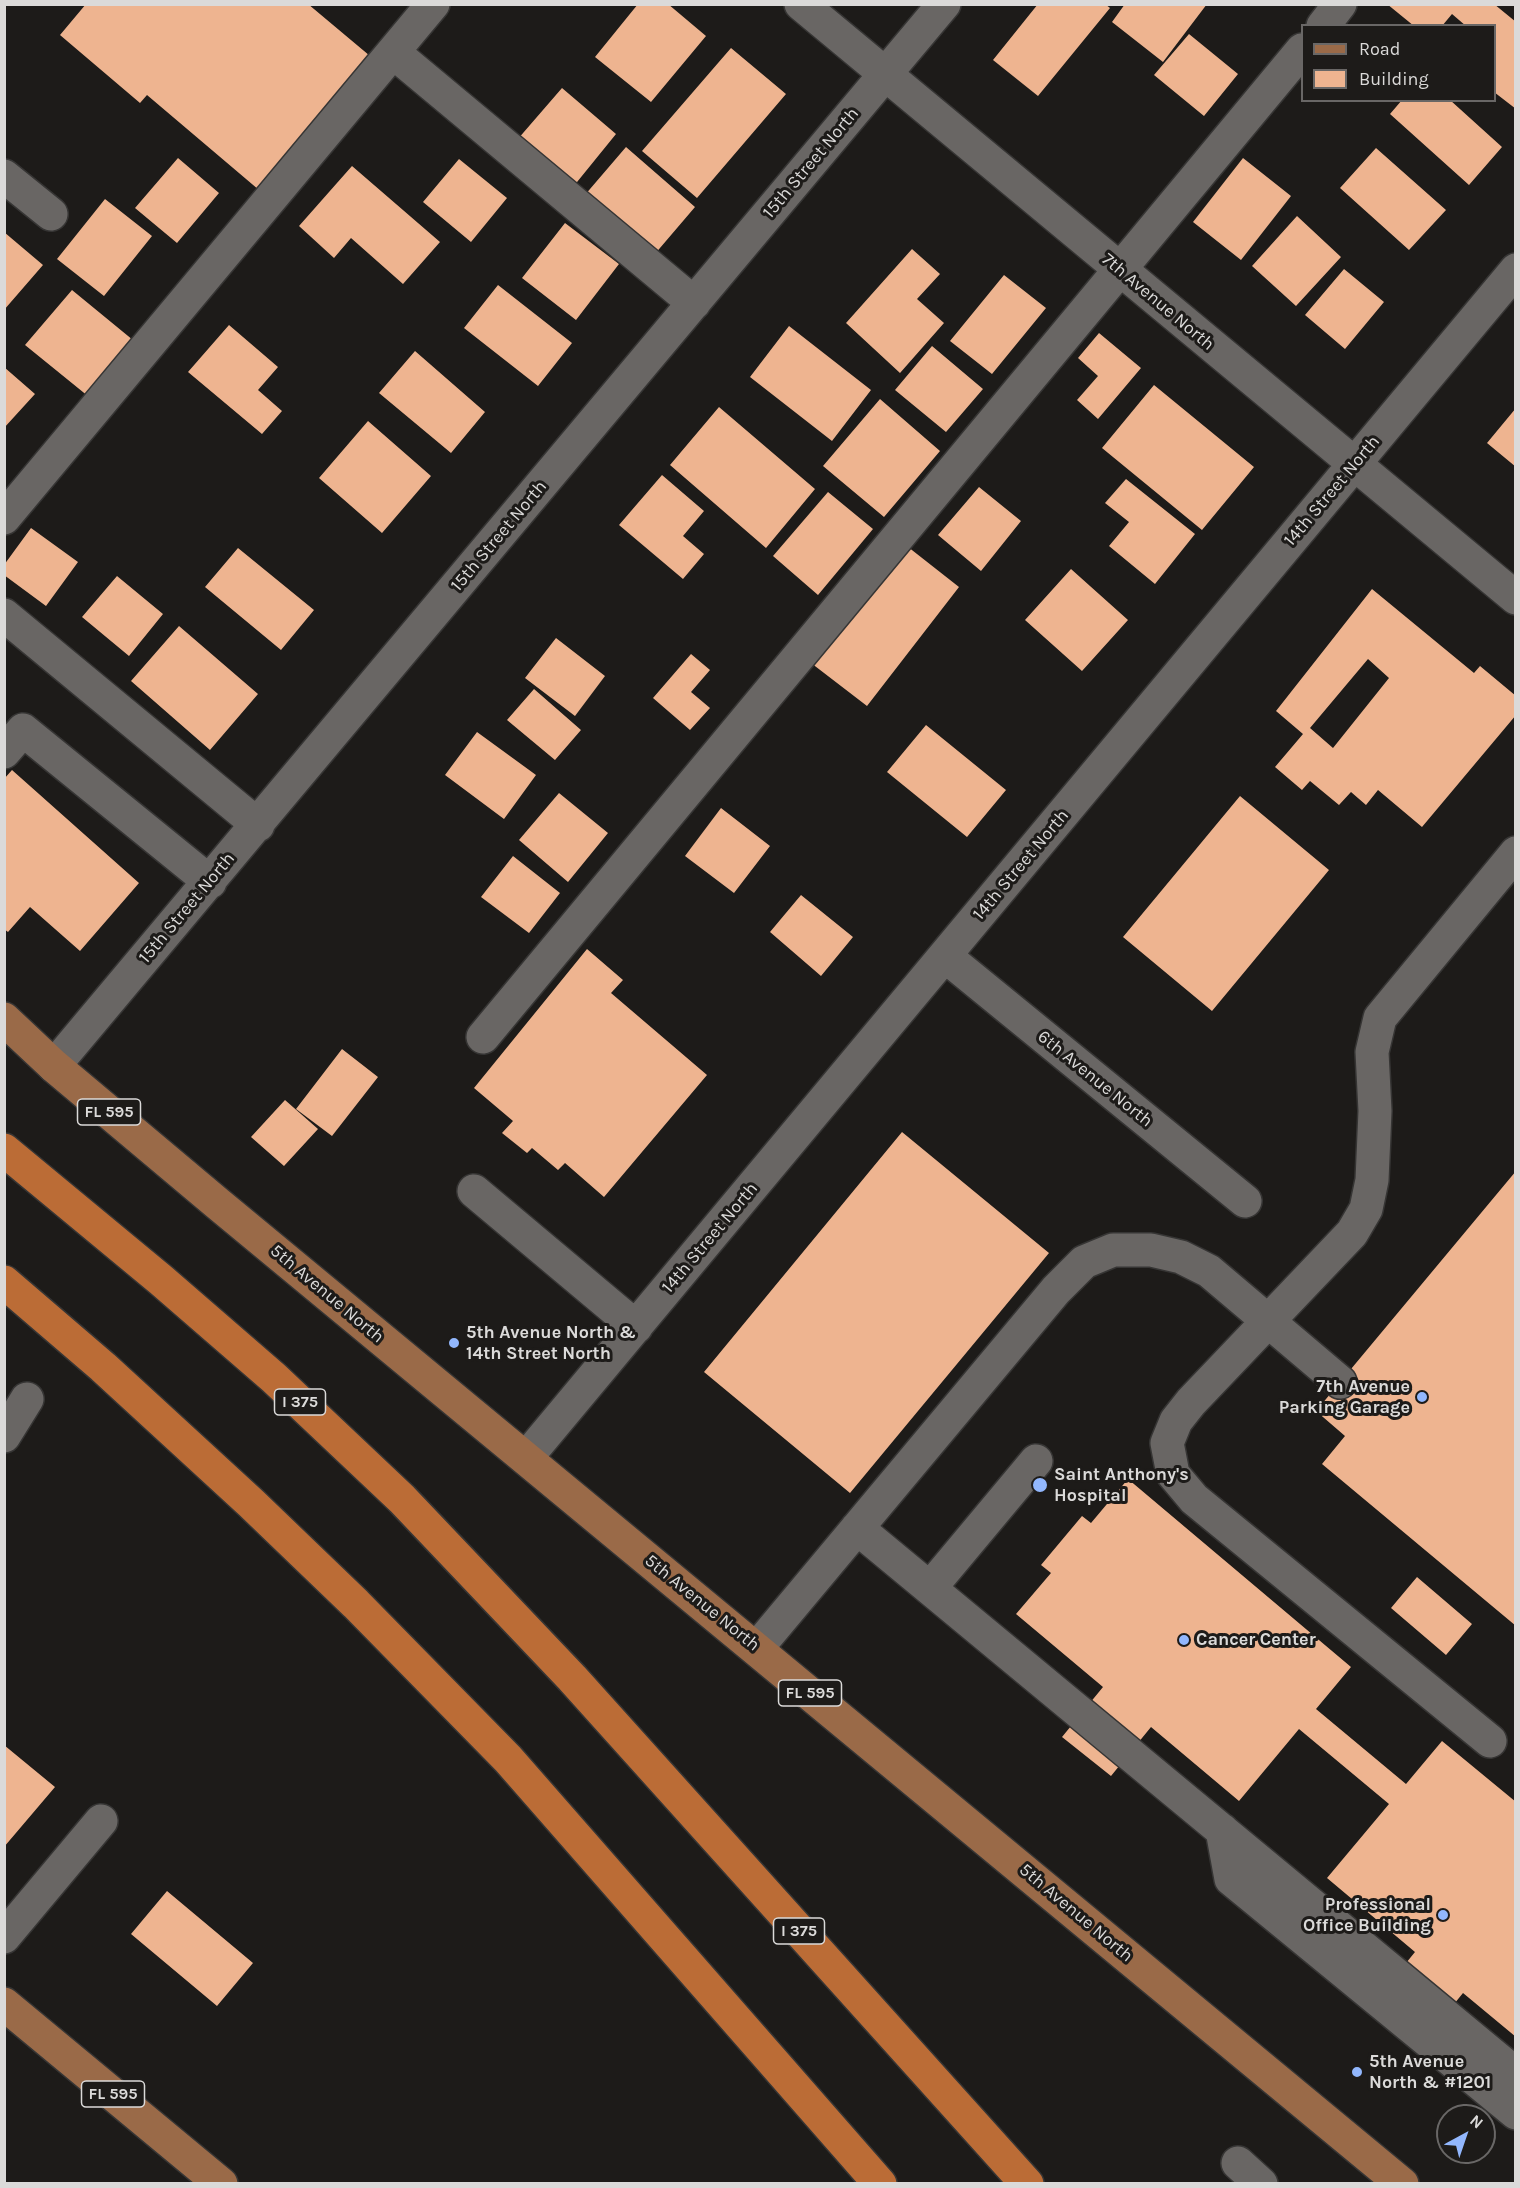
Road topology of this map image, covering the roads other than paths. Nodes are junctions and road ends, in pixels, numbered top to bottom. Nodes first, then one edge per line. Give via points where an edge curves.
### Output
1 (434, 4) edge
2 (801, 4) edge
3 (944, 4) edge
4 (1340, 4) edge
5 (1325, 24) edge
6 (1301, 51) edge
7 (393, 52) junction
8 (885, 75) junction
9 (4, 176) edge
10 (51, 214) dead end
11 (1120, 270) junction
12 (1515, 270) edge
13 (694, 303) junction
14 (1353, 465) junction
15 (4, 518) edge
16 (1515, 598) edge
17 (4, 615) edge
18 (4, 752) edge
19 (258, 825) junction
20 (1515, 853) edge
21 (210, 882) junction
22 (945, 956) junction
23 (4, 1019) edge
24 (483, 1037) dead end
25 (54, 1066) junction
26 (4, 1150) edge
27 (474, 1191) dead end
28 (1245, 1201) dead end
29 (4, 1282) edge
30 (1268, 1322) junction
31 (636, 1327) junction
32 (1340, 1382) dead end
33 (27, 1400) dead end
34 (4, 1436) edge
35 (526, 1458) junction
36 (1036, 1461) dead end
37 (857, 1528) junction
38 (930, 1588) junction
39 (757, 1648) junction
40 (1490, 1741) dead end
41 (101, 1821) dead end
42 (1222, 1830) junction
43 (4, 1937) edge
44 (4, 2004) edge
45 (1515, 2074) edge
46 (1515, 2113) edge
47 (221, 2183) edge
48 (880, 2184) edge
49 (1027, 2184) edge
50 (1402, 2184) edge

1 - 7 street
2 - 8 street, 7th Avenue North
3 - 8 street, 15th Street North
4 - 5 street
6 - 11 street
7 - 13 street
7 - 15 street
8 - 11 street, 7th Avenue North
8 - 13 street, 15th Street North
9 - 10 street
11 - 14 street, 7th Avenue North
11 - 24 street
12 - 14 street, 14th Street North
13 - 19 street, 15th Street North
14 - 16 street, 7th Avenue North
14 - 22 street, 14th Street North
17 - 19 street
18 - 21 street via 23,730
19 - 21 street, 15th Street North
20 - 30 street via 1380,1018 1372,1052 1375,1111 1372,1180 1366,1209 1352,1233
21 - 25 street, 15th Street North
22 - 28 street, 6th Avenue North
22 - 31 street, 14th Street North
23 - 25 main road, 5th Avenue North / FL 595
25 - 35 main road, 5th Avenue North / FL 595
26 - 49 highway, I 375 via 283,1386 402,1499 572,1678
27 - 31 street
29 - 48 highway via 251,1503 508,1759
30 - 32 street
30 - 37 street via 1209,1271 1181,1257 1151,1250 1113,1250 1084,1262 1056,1290
30 - 40 street via 1176,1421 1167,1443 1173,1474 1194,1499
31 - 35 street, 14th Street North
33 - 34 street
35 - 39 main road, 5th Avenue North / FL 595
36 - 38 street
37 - 38 street
37 - 39 street
38 - 42 street
39 - 50 main road, 5th Avenue North / FL 595
41 - 43 street
42 - 45 street
42 - 46 street via 1231,1879
44 - 47 main road, FL 595

